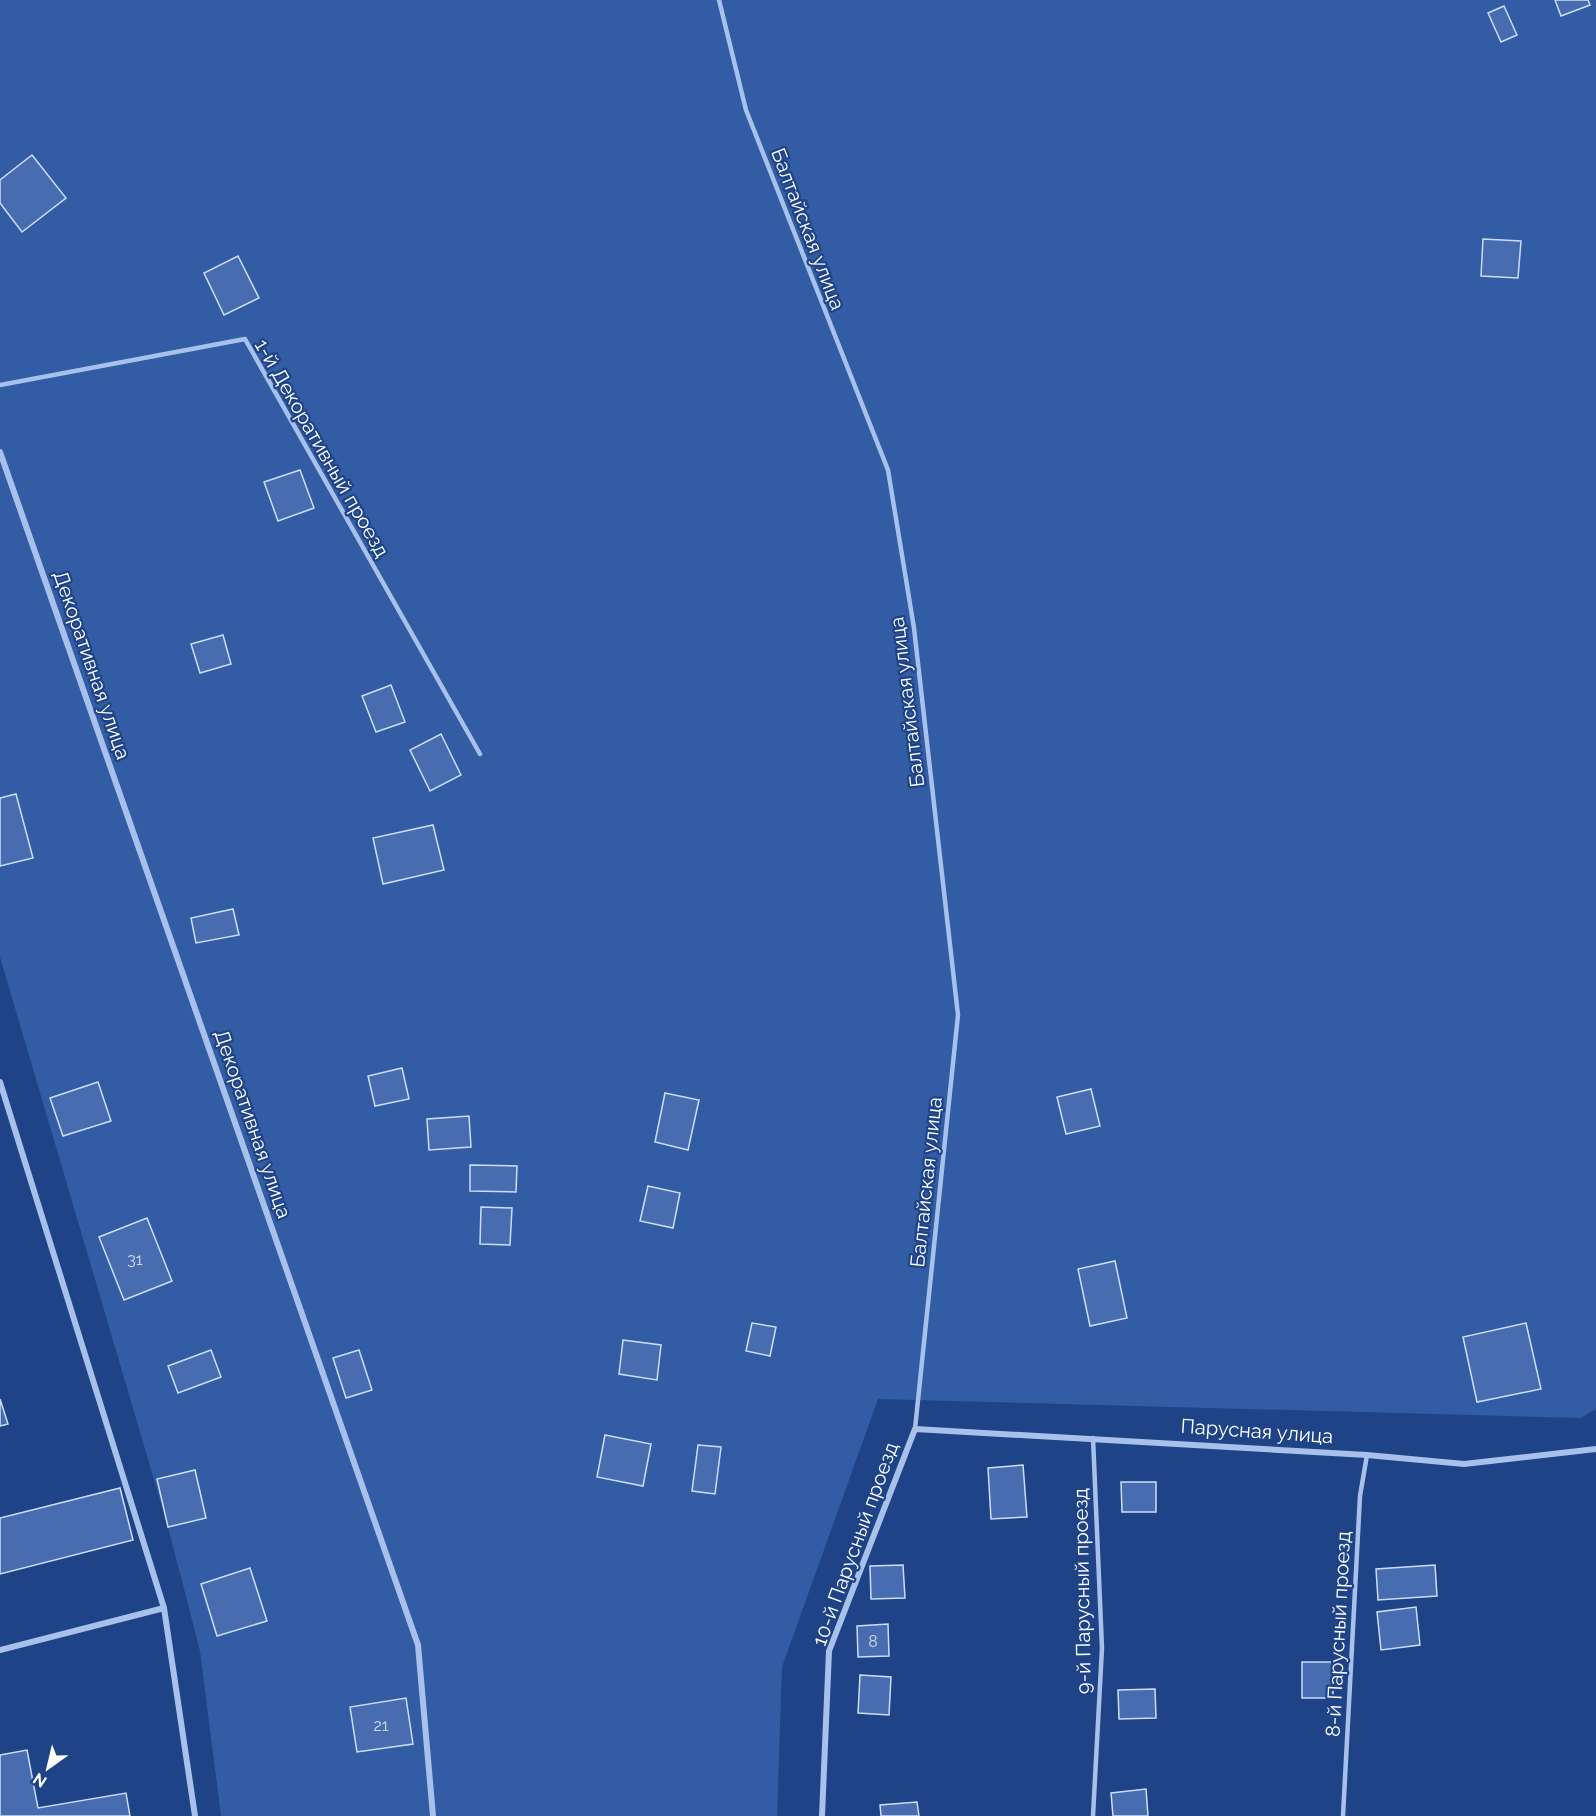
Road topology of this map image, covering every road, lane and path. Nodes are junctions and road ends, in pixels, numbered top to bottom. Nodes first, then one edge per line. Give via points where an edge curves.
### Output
1 (719, 0) edge
2 (0, 385) edge
3 (0, 452) edge
4 (480, 754) dead end
5 (0, 1082) edge
6 (915, 1429) junction
7 (1093, 1438) junction
8 (1596, 1449) edge
9 (1367, 1455) junction
10 (164, 1608) junction
11 (0, 1650) edge
12 (195, 1816) edge
13 (433, 1816) edge
14 (822, 1816) edge
15 (1093, 1816) edge
16 (1343, 1816) edge

1 - 6 lane, Балтайская улица via 746,110 888,470 914,628 958,1015
2 - 4 lane, 1-й Декоративный проезд via 245,339
3 - 13 street, Декоративная улица via 418,1645
5 - 10 street
6 - 7 street, Парусная улица
6 - 14 street, 10-й Парусный проезд via 829,1651
7 - 9 street, Парусная улица
7 - 15 lane, 9-й Парусный проезд via 1102,1648
8 - 9 street, Парусная улица via 1464,1464
9 - 16 lane, 8-й Парусный проезд via 1360,1496
10 - 11 street
10 - 12 street

